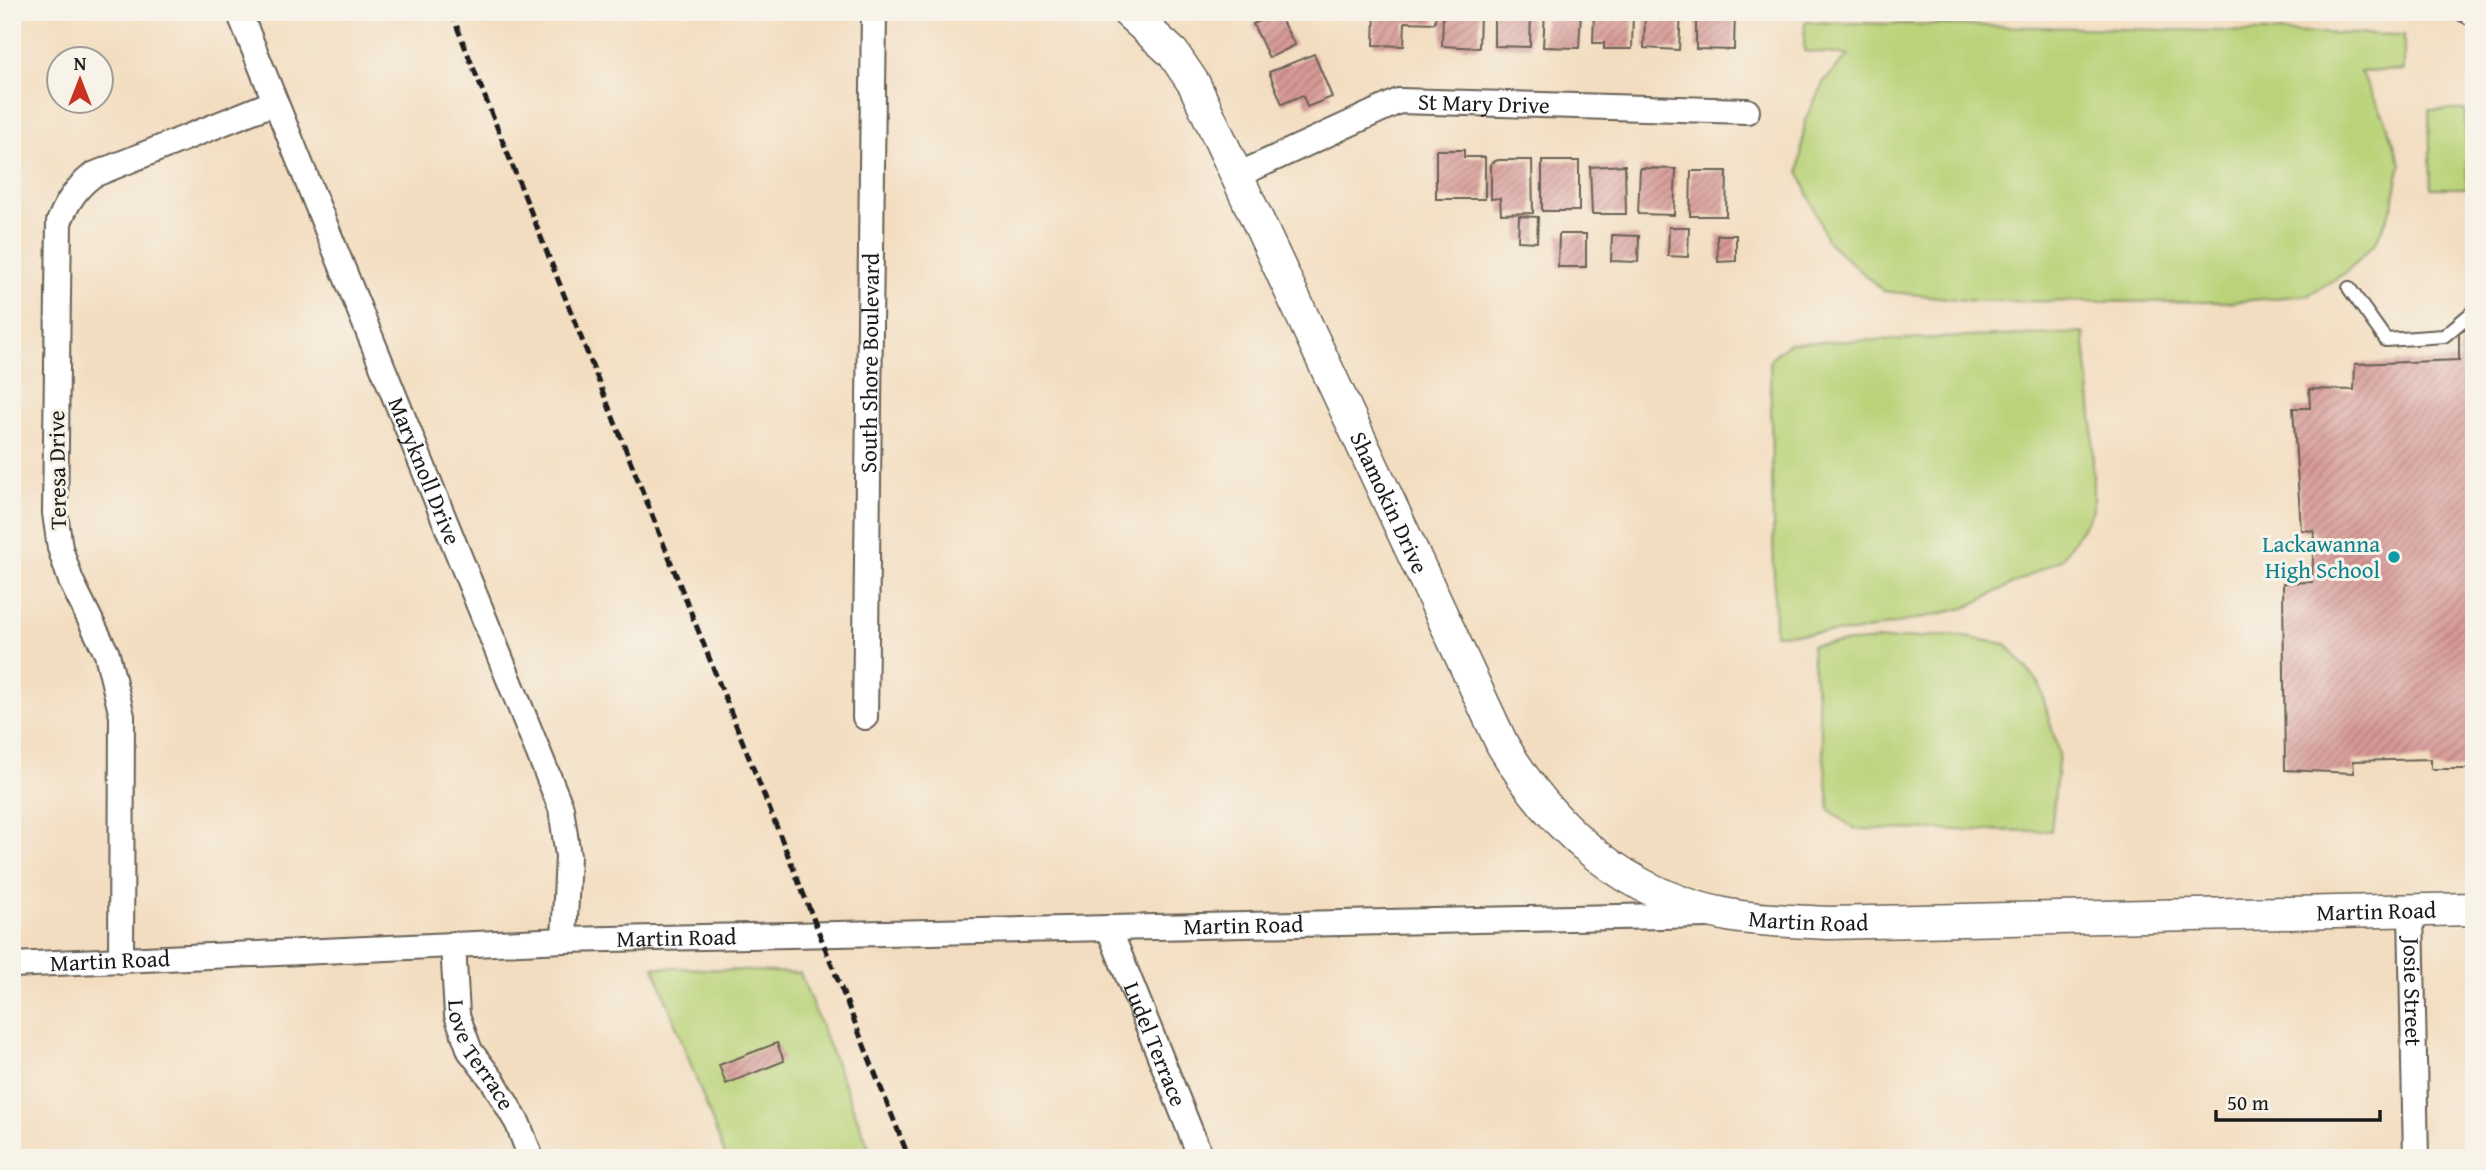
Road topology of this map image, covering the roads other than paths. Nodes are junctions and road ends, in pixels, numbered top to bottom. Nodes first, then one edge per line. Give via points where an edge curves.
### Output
1 (239, 12) edge
2 (874, 12) edge
3 (1128, 12) edge
4 (2457, 12) edge
5 (2474, 20) edge
6 (275, 102) junction
7 (1747, 111) dead end
8 (1238, 175) junction
9 (2349, 288) dead end
10 (2474, 311) edge
11 (865, 716) dead end
12 (2474, 909) edge
13 (2411, 912) junction
14 (1727, 915) junction
15 (1109, 929) junction
16 (564, 940) junction
17 (453, 944) junction
18 (121, 961) junction
19 (12, 965) edge
20 (531, 1158) edge
21 (1201, 1158) edge
22 (2416, 1158) edge

1 - 6 street, Maryknoll Drive
2 - 11 street, South Shore Boulevard
3 - 8 street, Shamokin Drive via 1173,53 1194,84
4 - 5 lane
6 - 16 street, Maryknoll Drive via 561,808 568,868
6 - 18 street, Teresa Drive via 93,175 78,187 59,222 55,513 64,559 107,654 122,716
7 - 8 street, St Mary Drive via 1399,101
8 - 14 street, Shamokin Drive via 1522,779 1575,840 1603,861 1646,886
9 - 10 lane via 2386,340 2444,336
12 - 13 street, Martin Road
13 - 14 street, Martin Road via 1828,923
13 - 22 street, Josie Street
14 - 15 street, Martin Road
15 - 16 street, Martin Road
15 - 21 street, Ludel Terrace
16 - 17 street, Martin Road
17 - 18 street, Martin Road
17 - 20 street, Love Terrace via 457,1015 470,1051 518,1124
18 - 19 street, Martin Road

